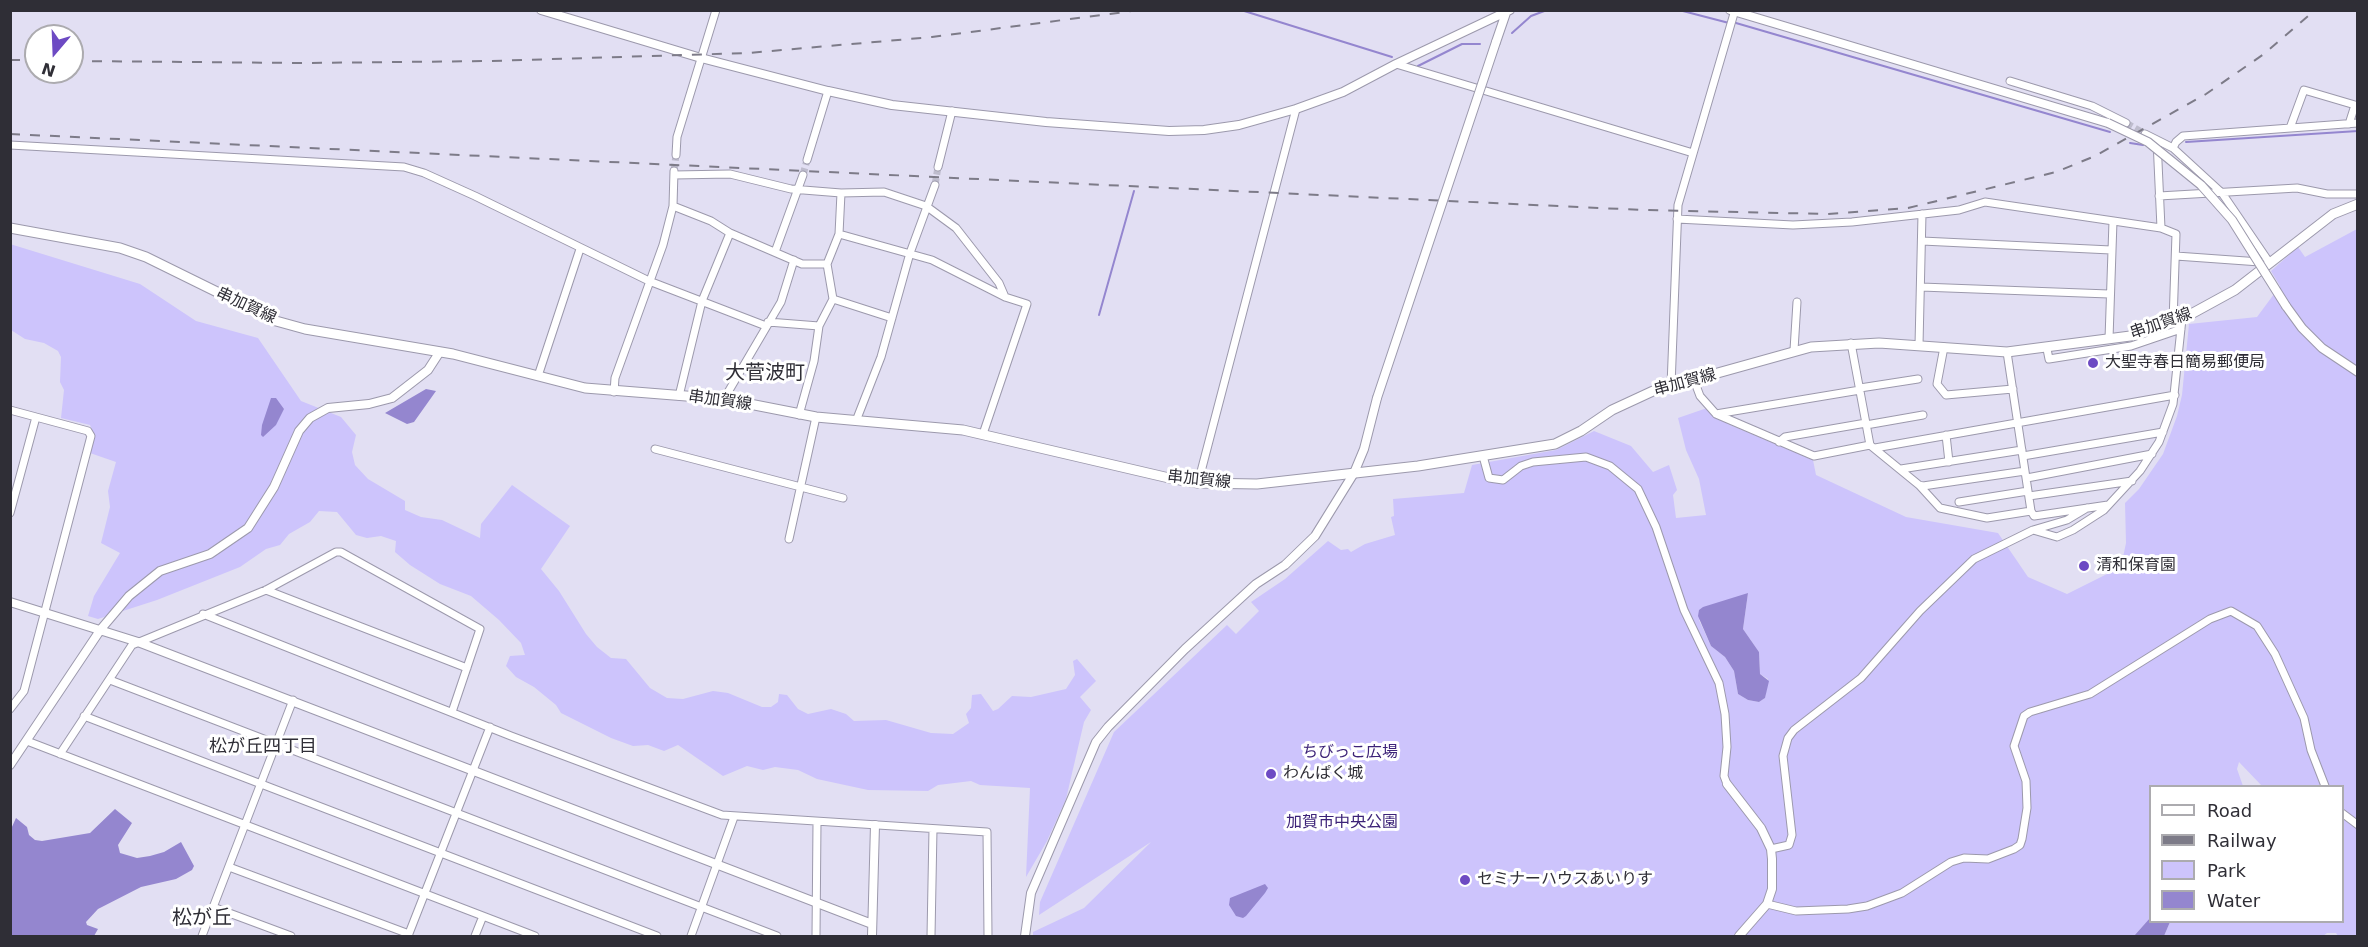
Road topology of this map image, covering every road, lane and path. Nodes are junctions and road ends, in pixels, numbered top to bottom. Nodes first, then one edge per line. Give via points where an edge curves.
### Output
1 (541, 10) edge
2 (716, 10) edge
3 (1508, 11) edge
4 (1733, 11) edge
5 (701, 57) junction
6 (1396, 64) junction
7 (2010, 81) dead end
8 (828, 91) junction
9 (1296, 109) junction
10 (952, 111) junction
11 (2126, 123) tunnel mouth
12 (2358, 123) edge
13 (2349, 124) junction
14 (2290, 129) junction
15 (2145, 134) tunnel mouth
16 (2157, 140) junction
17 (10, 145) edge
18 (2173, 148) junction
19 (1693, 153) junction
20 (676, 155) tunnel mouth
21 (807, 160) tunnel mouth
22 (938, 167) tunnel mouth
23 (802, 175) tunnel mouth
24 (935, 185) tunnel mouth
25 (798, 189) junction
26 (841, 193) junction
27 (2222, 193) junction
28 (2358, 194) edge
29 (2159, 196) junction
30 (2358, 204) edge
31 (673, 206) junction
32 (926, 206) junction
33 (1922, 214) junction
34 (1677, 219) junction
35 (2113, 221) junction
36 (10, 228) edge
37 (2161, 228) junction
38 (730, 232) junction
39 (839, 234) junction
40 (1922, 241) junction
41 (580, 249) junction
42 (2111, 250) junction
43 (775, 252) junction
44 (910, 253) junction
45 (2176, 256) junction
46 (794, 260) junction
47 (2268, 263) junction
48 (827, 264) junction
49 (649, 281) junction
50 (1921, 287) junction
51 (2109, 294) junction
52 (1005, 297) junction
53 (833, 299) junction
54 (702, 301) junction
55 (1797, 302) dead end
56 (892, 318) junction
57 (2179, 323) junction
58 (767, 324) junction
59 (819, 326) junction
60 (2109, 339) junction
61 (1851, 343) junction
62 (1919, 345) junction
63 (1944, 347) junction
64 (2047, 349) junction
65 (1794, 350) junction
66 (2007, 352) junction
67 (439, 353) junction
68 (2358, 372) edge
69 (537, 376) junction
70 (1918, 379) dead end
71 (1694, 380) junction
72 (1671, 386) junction
73 (1860, 389) junction
74 (2013, 389) junction
75 (614, 392) junction
76 (2175, 395) junction
77 (679, 396) junction
78 (724, 399) junction
79 (10, 410) edge
80 (1716, 414) junction
81 (799, 415) junction
82 (1923, 415) dead end
83 (36, 417) junction
84 (816, 417) junction
85 (856, 421) junction
86 (2018, 423) junction
87 (1866, 424) junction
88 (2163, 432) junction
89 (983, 434) junction
90 (1946, 435) junction
91 (1779, 442) junction
92 (1872, 446) junction
93 (655, 449) dead end
94 (2022, 453) junction
95 (2152, 454) junction
96 (1483, 456) junction
97 (1949, 462) junction
98 (1901, 470) junction
99 (1354, 473) junction
100 (2026, 474) junction
101 (2132, 481) junction
102 (1198, 483) junction
103 (1919, 485) junction
104 (802, 486) junction
105 (2029, 494) junction
106 (843, 498) dead end
107 (1959, 502) dead end
108 (2108, 505) junction
109 (2087, 508) junction
110 (2031, 511) junction
111 (10, 513) edge
112 (2033, 530) junction
113 (789, 538) dead end
114 (266, 590) junction
115 (10, 602) edge
116 (45, 612) junction
117 (203, 614) junction
118 (101, 629) junction
119 (138, 642) junction
120 (467, 668) junction
121 (110, 680) junction
122 (292, 700) junction
123 (10, 710) edge
124 (452, 712) junction
125 (84, 716) junction
126 (490, 727) junction
127 (27, 741) junction
128 (276, 744) junction
129 (60, 754) junction
130 (10, 765) edge
131 (472, 770) junction
132 (261, 784) junction
133 (1727, 784) joint
134 (2325, 785) edge
135 (456, 813) junction
136 (2344, 814) edge
137 (734, 817) junction
138 (818, 823) junction
139 (246, 825) junction
140 (875, 825) junction
141 (2358, 825) edge
142 (933, 829) junction
143 (1771, 849) junction
144 (441, 854) junction
145 (718, 865) junction
146 (229, 867) junction
147 (425, 894) junction
148 (816, 904) junction
149 (1767, 904) junction
150 (213, 907) junction
151 (702, 909) junction
152 (483, 916) junction
153 (872, 924) junction
154 (408, 935) edge
155 (202, 936) edge
156 (291, 936) edge
157 (475, 936) edge
158 (535, 936) edge
159 (657, 936) edge
160 (691, 936) edge
161 (777, 936) edge
162 (816, 936) edge
163 (872, 936) edge
164 (931, 936) edge
165 (988, 936) edge
166 (1025, 936) edge
167 (1740, 936) edge

1 - 5 street
2 - 5 street
3 - 6 street
3 - 99 street, bridge
4 - 19 street
4 - 68 street, bridge via 2108,123 2148,142 2201,185 2232,220 2302,328 2322,348
5 - 8 street
5 - 20 street via 677,137
6 - 9 street via 1343,92
6 - 19 street
7 - 11 street via 2092,105
8 - 10 street via 892,105
8 - 21 street
9 - 10 street via 1239,125 1168,131
9 - 102 street
10 - 22 street
12 - 13 street
13 - 14 street
13 - 14 street via 2355,105 2304,90
14 - 18 street via 2183,136
15 - 16 street
16 - 18 street
16 - 29 street
17 - 41 street via 404,167 475,196
18 - 27 street
19 - 34 street
23 - 25 street
24 - 32 street
25 - 26 street
25 - 31 street via 730,174 674,173
25 - 43 street
26 - 32 street via 884,192
26 - 39 street
27 - 28 street via 2297,188
27 - 29 street
27 - 47 street
29 - 37 street
30 - 47 main road, 串加賀線 via 2332,214
31 - 38 street
31 - 49 street
32 - 44 street
32 - 52 street via 956,228 999,283
33 - 34 street via 1793,225
33 - 35 street via 1985,202
33 - 40 street
34 - 72 street
35 - 37 street
35 - 42 street
36 - 67 main road, 串加賀線 via 120,248 146,257 276,321
37 - 45 street via 2175,234
38 - 43 street
38 - 54 street
39 - 44 street
39 - 48 street
40 - 42 street
40 - 50 street
41 - 49 street
41 - 69 street
42 - 51 street
43 - 46 street
44 - 52 street via 954,269
44 - 56 street
45 - 47 street
45 - 57 street
46 - 48 street via 802,264
46 - 58 street via 784,293
47 - 57 main road, 串加賀線 via 2235,290
48 - 53 street
49 - 54 street
49 - 75 street via 615,378
50 - 51 street
50 - 62 street
51 - 60 street
52 - 89 street via 1027,304
53 - 56 street
53 - 59 street
54 - 58 street
54 - 77 street
55 - 65 street
56 - 85 street
57 - 60 main road, 串加賀線
57 - 64 street via 2131,346 2049,359
57 - 76 street
58 - 59 street
58 - 78 street
59 - 81 street
60 - 64 main road, 串加賀線
61 - 62 main road, 串加賀線
61 - 65 main road, 串加賀線
61 - 73 street
62 - 63 main road, 串加賀線
63 - 66 main road, 串加賀線
63 - 74 street via 1937,384 1946,395
64 - 66 main road, 串加賀線
65 - 71 main road, 串加賀線
66 - 74 street
67 - 69 main road, 串加賀線
67 - 118 street via 418,380 392,398 328,408 310,418 299,431 274,487 248,528 210,554 145,581
69 - 75 main road, 串加賀線
70 - 73 street
71 - 72 main road, 串加賀線
71 - 80 street via 1700,396
72 - 96 main road, 串加賀線 via 1635,398 1555,444
73 - 80 street
73 - 87 street
74 - 86 street
75 - 77 main road, 串加賀線
76 - 86 street
76 - 88 street
77 - 78 main road, 串加賀線
78 - 81 main road, 串加賀線
79 - 83 street
80 - 91 street
81 - 84 main road, 串加賀線
82 - 87 street
83 - 111 street
83 - 116 street via 88,431 91,436
84 - 85 main road, 串加賀線
84 - 104 street
85 - 89 main road, 串加賀線
86 - 90 street
86 - 94 street
87 - 91 street via 1785,437
87 - 92 street
88 - 94 street
88 - 95 street
89 - 102 main road, 串加賀線
90 - 92 street
90 - 97 street
91 - 92 street via 1814,456
92 - 98 street
93 - 104 street
94 - 97 street
94 - 100 street
95 - 100 street
95 - 101 street
96 - 99 main road, 串加賀線
96 - 133 street via 1489,478 1496,480 1503,480 1533,462 1586,457 1610,466 1638,489 1656,527 1684,610 1719,683 1725,714
97 - 98 street
98 - 103 street
99 - 102 main road, 串加賀線 via 1257,484
99 - 166 street via 1315,536 1185,649 1096,742 1031,893
100 - 103 street
100 - 105 street
101 - 105 street
101 - 108 street
103 - 110 street via 1940,508 1987,518
104 - 106 street
104 - 113 street
105 - 107 street
105 - 110 street
108 - 109 street
108 - 112 street via 2082,526 2057,537
109 - 110 street via 2042,516 2034,516
109 - 112 street via 2067,520
112 - 143 street via 1965,567 1861,678 1794,730 1783,756 1792,817 1791,841 1785,847
114 - 117 street
114 - 120 street
114 - 120 street via 331,553 342,552 480,629
115 - 116 street
116 - 118 street
116 - 123 street via 24,691
117 - 119 street
117 - 124 street
118 - 119 street
118 - 127 street
119 - 121 street via 132,645
119 - 122 street
120 - 124 street
121 - 125 street
121 - 128 street
122 - 128 street
122 - 131 street
124 - 126 street
125 - 129 street
125 - 132 street
126 - 131 street
126 - 137 street
127 - 129 street
127 - 130 street
128 - 132 street
128 - 135 street
129 - 139 street
131 - 135 street
131 - 145 street
132 - 139 street
132 - 144 street
133 - 143 street via 1761,828
134 - 149 street via 2304,718 2276,654 2257,626 2231,611 2210,619 2090,694 2024,716 2014,746 2026,781 2027,808 2022,839 2014,849 1988,859 1951,862 1902,893 1867,906 1796,911
135 - 144 street
135 - 151 street
136 - 141 street
137 - 138 street
137 - 145 street
138 - 140 street
138 - 148 street
139 - 146 street
139 - 147 street
140 - 142 street
140 - 153 street
142 - 164 street
142 - 165 street via 987,832
143 - 149 street via 1773,876
144 - 147 street
144 - 159 street
145 - 148 street
145 - 151 street
146 - 150 street
146 - 154 street
147 - 152 street
147 - 154 street
148 - 153 street
148 - 162 street
149 - 167 street
150 - 155 street
150 - 156 street
151 - 160 street
151 - 161 street
152 - 157 street
152 - 158 street
153 - 163 street

